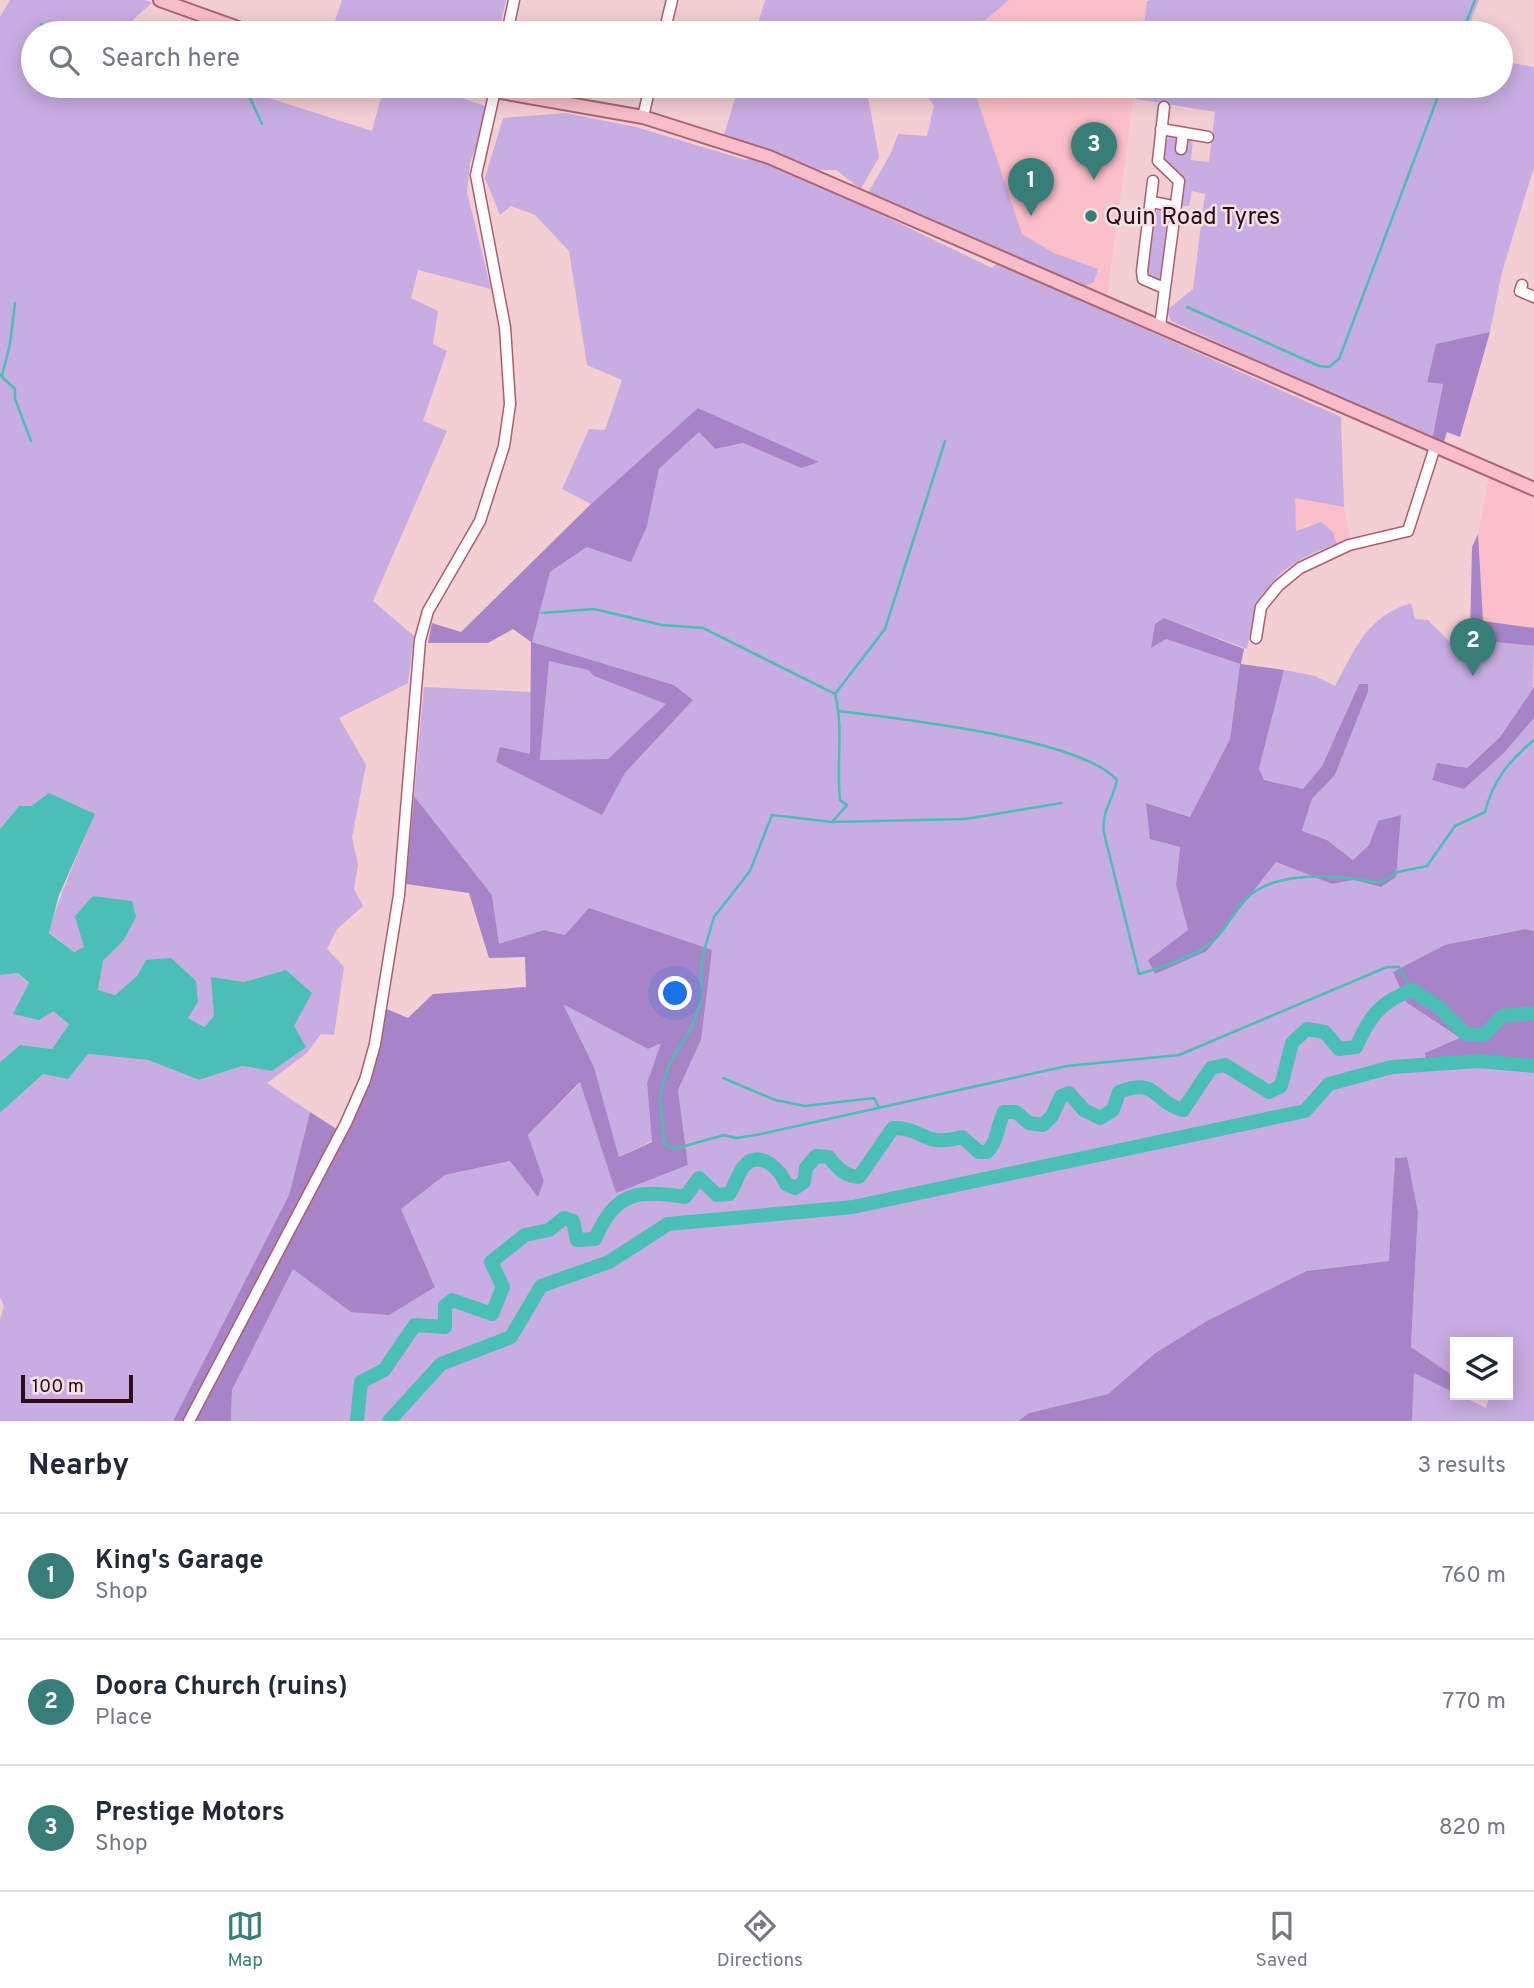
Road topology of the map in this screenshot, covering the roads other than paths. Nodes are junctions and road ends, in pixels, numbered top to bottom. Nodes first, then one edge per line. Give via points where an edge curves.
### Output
1 (160, 0) edge
2 (514, 0) edge
3 (672, 0) edge
4 (219, 21) edge
5 (510, 21) edge
6 (667, 21) edge
7 (492, 98) edge
8 (546, 98) edge
9 (647, 98) edge
10 (1164, 107) dead end
11 (643, 117) junction
12 (1161, 129) junction
13 (1183, 133) junction
14 (1208, 137) dead end
15 (1181, 149) dead end
16 (1153, 181) dead end
17 (1151, 202) junction
18 (1168, 205) dead end
19 (1522, 285) dead end
20 (1164, 288) junction
21 (1534, 297) edge
22 (1160, 326) junction
23 (1436, 447) junction
24 (1534, 489) edge
25 (1256, 638) dead end
26 (189, 1421) edge

1 - 4 main road
2 - 5 street
3 - 6 street
7 - 26 street via 476,182 505,327 510,404 504,446 480,521 428,611 420,639 399,895 375,1044 346,1123
8 - 11 main road
9 - 11 street
10 - 12 street
11 - 22 main road via 769,157
12 - 13 street
12 - 20 street via 1158,162 1179,181
13 - 14 street
13 - 15 street
16 - 17 street
17 - 18 street
17 - 20 street via 1143,279
19 - 21 street via 1520,291
20 - 22 street
22 - 23 main road
23 - 24 main road
23 - 25 street via 1408,531 1349,545 1300,568 1261,607

